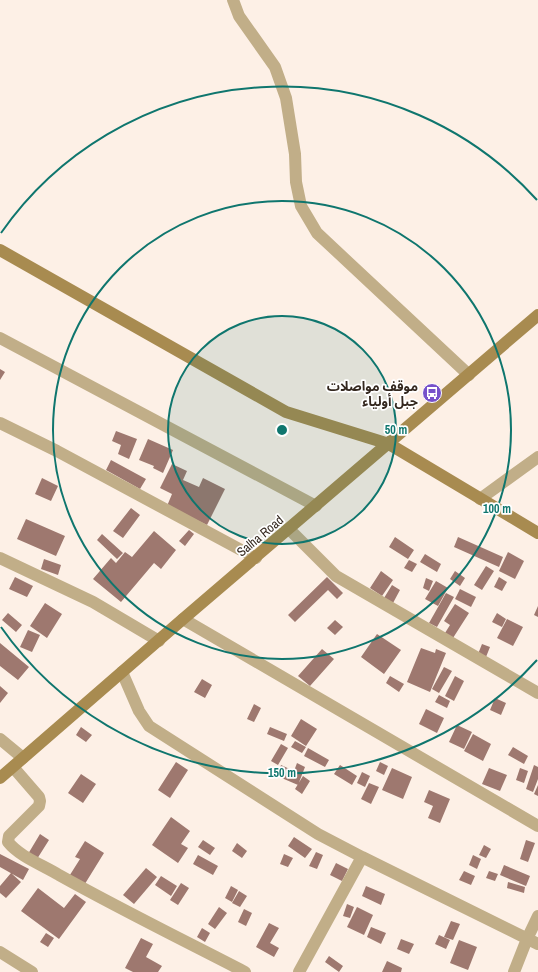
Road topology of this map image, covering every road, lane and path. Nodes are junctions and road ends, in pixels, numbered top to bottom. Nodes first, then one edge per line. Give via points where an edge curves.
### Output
1 (232, 0) edge
2 (0, 250) edge
3 (538, 315) edge
4 (0, 338) edge
5 (469, 375) junction
6 (0, 423) edge
7 (389, 444) junction
8 (538, 457) edge
9 (480, 498) junction
10 (316, 506) junction
11 (289, 529) junction
12 (538, 533) edge
13 (0, 558) edge
14 (256, 558) junction
15 (183, 619) junction
16 (159, 641) junction
17 (122, 672) junction
18 (538, 693) edge
19 (0, 739) edge
20 (23, 758) junction
21 (13, 767) junction
22 (0, 778) edge
23 (538, 826) edge
24 (362, 857) junction
25 (538, 916) edge
26 (533, 941) edge
27 (0, 952) edge
28 (32, 972) edge
29 (245, 972) edge
30 (298, 972) edge
31 (514, 972) edge

1 - 5 street via 239,16 275,67 286,98 301,206 317,233
2 - 7 main road via 286,412
3 - 5 main road, Salha Road
4 - 10 street
5 - 7 main road, Salha Road
6 - 14 street
7 - 9 main road
7 - 10 main road, Salha Road
8 - 9 street
9 - 12 main road
10 - 11 main road, Salha Road
11 - 14 main road, Salha Road
11 - 18 street via 336,576
13 - 16 street via 92,602
14 - 15 main road, Salha Road
15 - 16 main road, Salha Road
15 - 23 street
16 - 17 main road, Salha Road
17 - 20 main road, Salha Road
17 - 24 street via 149,726 318,834
19 - 20 street
20 - 21 main road, Salha Road
21 - 22 main road, Salha Road
21 - 29 street via 40,801 39,806 9,836 8,842 11,845 80,887
24 - 26 street
24 - 30 street
25 - 26 street
26 - 31 street
27 - 28 street

